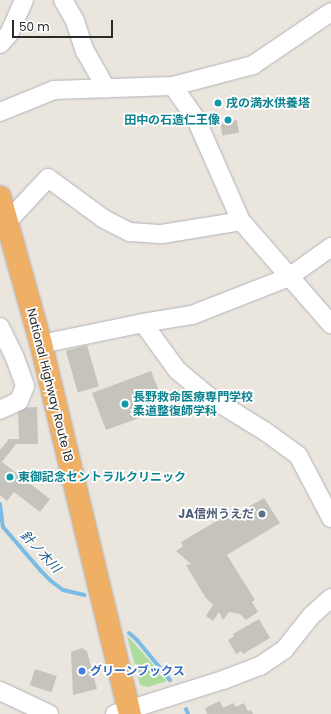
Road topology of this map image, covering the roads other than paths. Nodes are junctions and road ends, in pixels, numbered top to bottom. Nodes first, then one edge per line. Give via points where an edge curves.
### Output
1 (24, 0) edge
2 (63, 0) edge
3 (331, 12) edge
4 (0, 44) edge
5 (173, 86) junction
6 (106, 88) junction
7 (0, 112) edge
8 (0, 196) edge
9 (241, 221) junction
10 (7, 222) junction
11 (331, 247) edge
12 (289, 277) junction
13 (143, 323) junction
14 (331, 324) edge
15 (0, 327) edge
16 (41, 344) junction
17 (0, 410) edge
18 (331, 518) edge
19 (331, 598) edge
20 (0, 692) edge
21 (21, 707) edge
22 (125, 713) edge
23 (49, 714) edge

1 - 4 street via 9,34
2 - 6 street via 75,21 85,51
3 - 5 street via 253,65
5 - 6 street
5 - 9 street via 196,119
6 - 7 street via 54,90
8 - 10 highway, National Highway Route 18
9 - 10 street via 162,234 130,232 104,219 48,178
9 - 12 street
10 - 16 highway, National Highway Route 18
11 - 12 street
12 - 13 street via 192,315
12 - 14 street
13 - 16 street
13 - 18 street via 177,370 208,396 298,455
15 - 17 street via 25,386 19,401
16 - 22 highway, National Highway Route 18
19 - 22 street via 311,616 284,650 260,666
20 - 21 street
21 - 23 street

